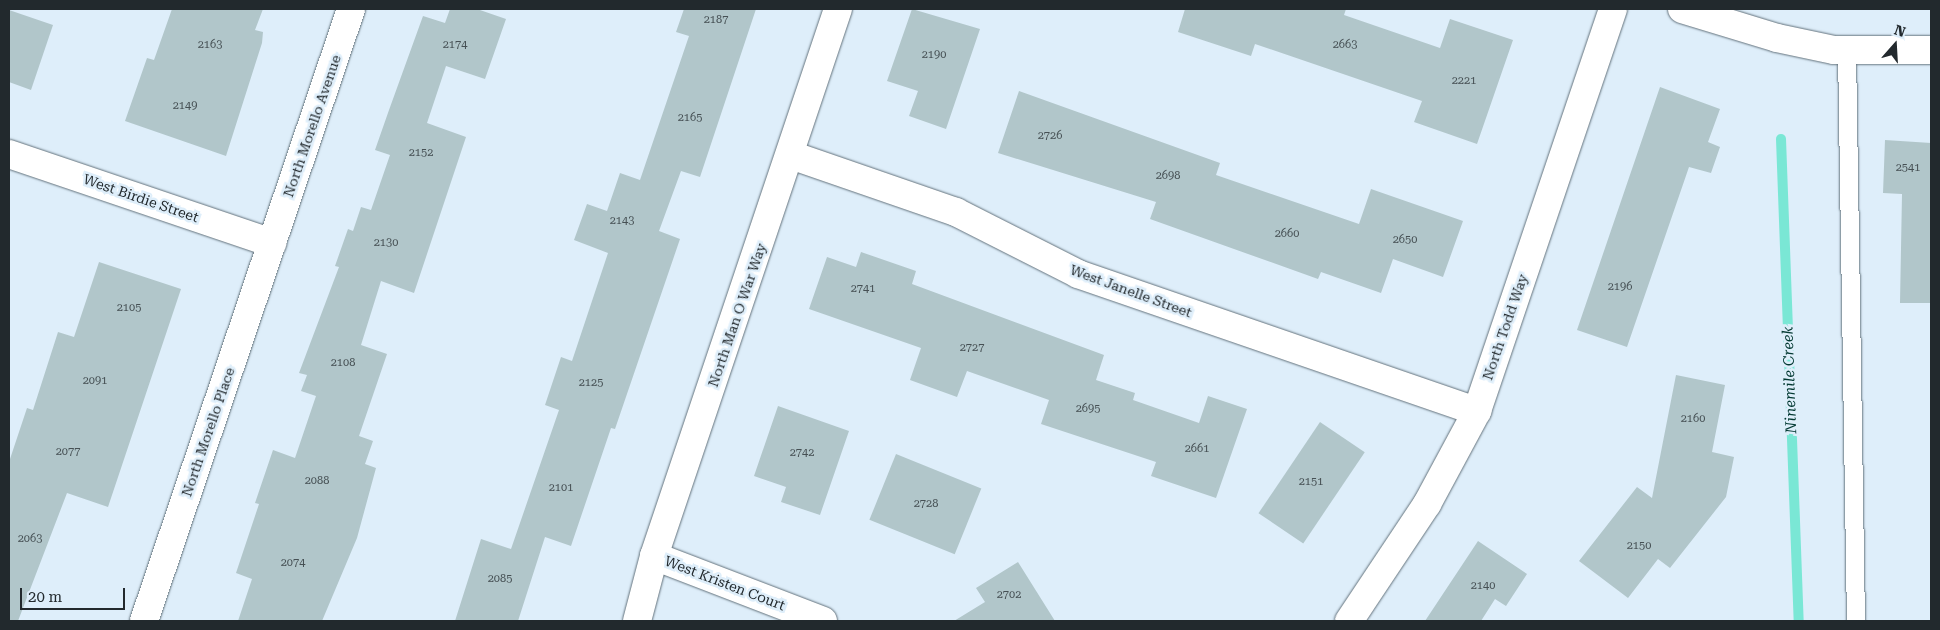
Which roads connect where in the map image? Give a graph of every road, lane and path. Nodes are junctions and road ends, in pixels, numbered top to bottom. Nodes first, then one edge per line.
1 (352, 9) edge
2 (838, 9) edge
3 (1613, 9) edge
4 (1682, 9) edge
5 (1847, 50) junction
6 (1931, 50) edge
7 (9, 154) edge
8 (791, 155) junction
9 (272, 243) junction
10 (1477, 411) junction
11 (654, 556) junction
12 (144, 621) edge
13 (637, 621) edge
14 (823, 621) edge
15 (1349, 621) edge
16 (1856, 621) edge

1 - 9 street, North Morello Avenue
2 - 8 street, North Man O War Way
3 - 10 street, North Todd Way
4 - 5 street
5 - 6 street
5 - 16 lane
7 - 9 street, West Birdie Street
8 - 10 street, West Janelle Street
8 - 11 street, North Man O War Way
9 - 12 street, North Morello Place
10 - 15 street, North Todd Way
11 - 13 street, North Man O War Way
11 - 14 street, West Kristen Court

